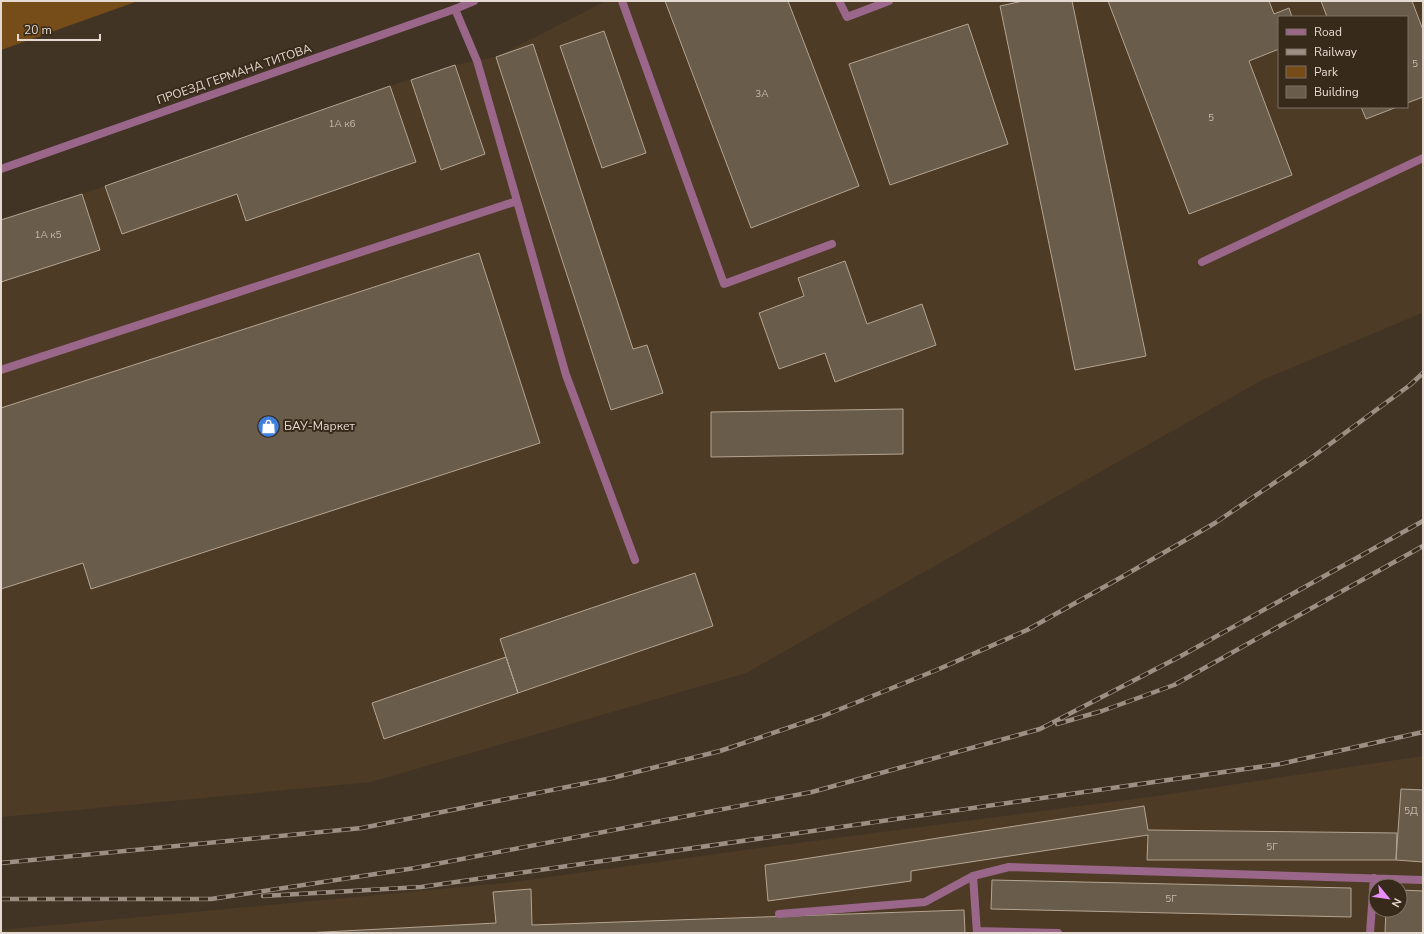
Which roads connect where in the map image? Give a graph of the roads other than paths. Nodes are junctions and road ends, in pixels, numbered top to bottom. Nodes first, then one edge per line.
1 (474, 1) edge
2 (622, 1) edge
3 (839, 1) edge
4 (889, 1) edge
5 (455, 9) junction
6 (1423, 158) edge
7 (1, 169) edge
8 (517, 201) junction
9 (832, 244) dead end
10 (1202, 262) dead end
11 (1, 370) edge
12 (635, 560) dead end
13 (973, 876) junction
14 (1374, 878) edge
15 (1408, 879) edge
16 (1423, 880) edge
17 (779, 914) dead end
18 (1371, 918) edge
19 (977, 932) edge
20 (1058, 933) edge
21 (1370, 933) edge

1 - 5 street, ПРОЕЗД ГЕРМАНА ТИТОВА
2 - 9 street
3 - 4 street
5 - 7 street, ПРОЕЗД ГЕРМАНА ТИТОВА
5 - 8 street
6 - 10 street
8 - 11 street
8 - 12 street
13 - 14 street
13 - 17 street
13 - 19 street
15 - 16 street
18 - 21 street
19 - 20 street

